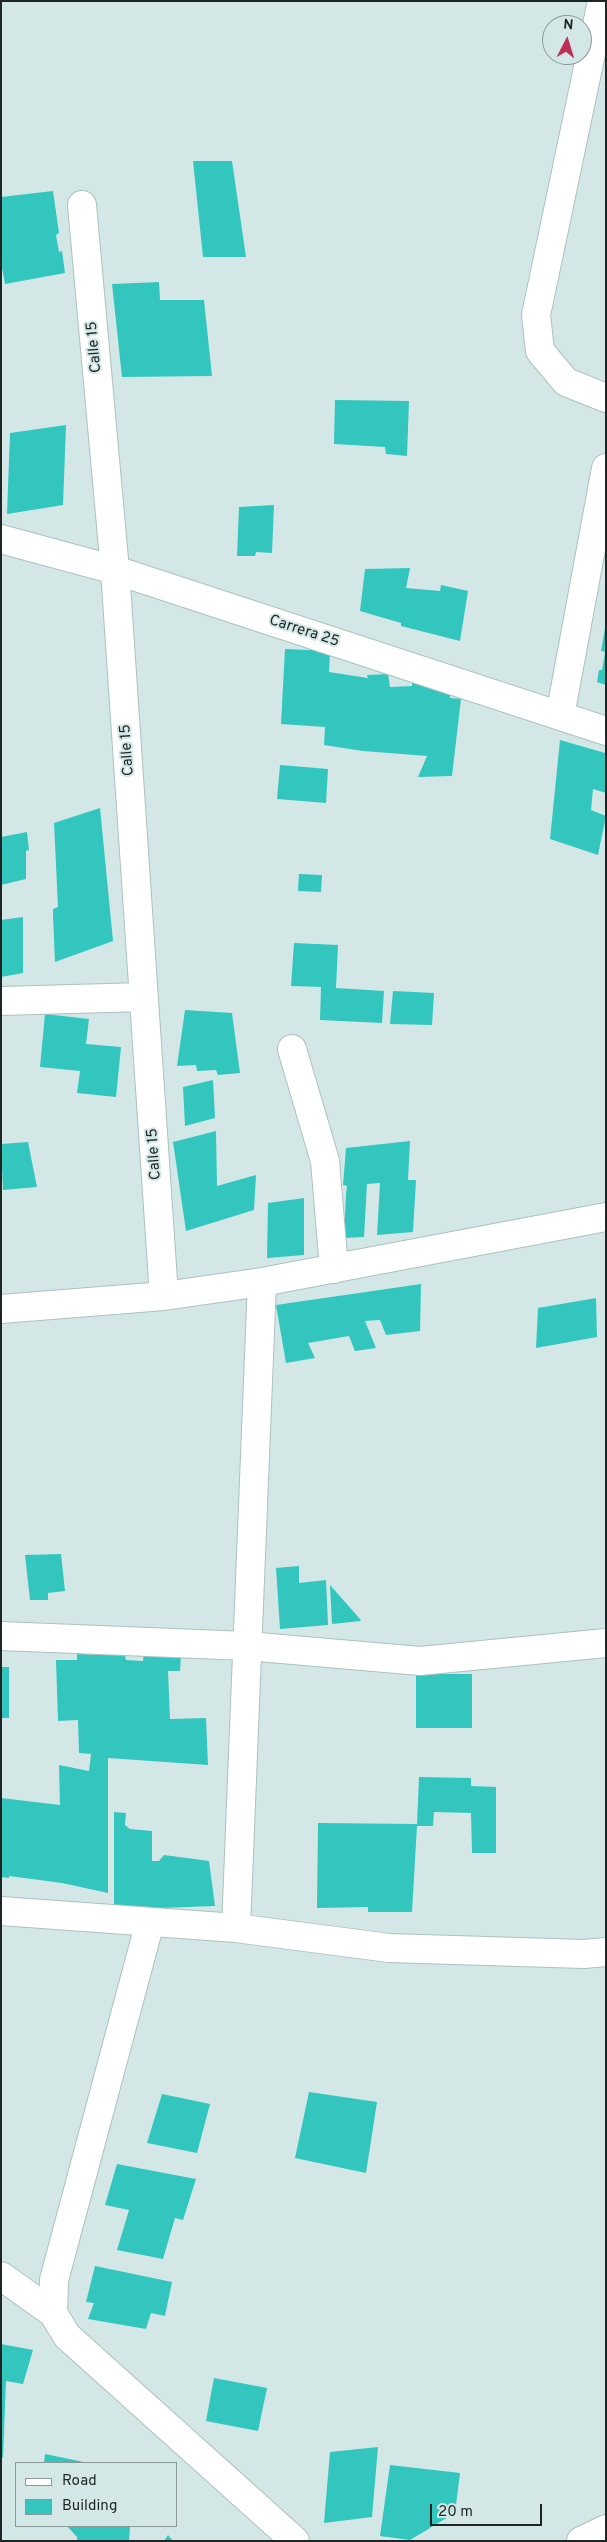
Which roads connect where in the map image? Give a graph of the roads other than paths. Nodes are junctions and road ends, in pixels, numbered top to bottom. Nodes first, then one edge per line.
1 (602, 1) edge
2 (82, 205) dead end
3 (606, 398) edge
4 (606, 468) edge
5 (1, 539) edge
6 (115, 570) junction
7 (560, 716) junction
8 (606, 731) edge
9 (144, 997) junction
10 (1, 1002) edge
11 (292, 1049) dead end
12 (606, 1217) edge
13 (334, 1269) junction
14 (262, 1282) junction
15 (164, 1296) junction
16 (1, 1309) edge
17 (1, 1636) edge
18 (606, 1643) edge
19 (247, 1646) junction
20 (1, 1911) edge
21 (150, 1922) junction
22 (236, 1928) junction
23 (606, 1952) edge
24 (1, 2276) edge
25 (53, 2313) junction
26 (606, 2529) edge
27 (295, 2541) edge
28 (580, 2541) edge

1 - 3 main road
2 - 6 main road, Calle 15
4 - 7 main road
5 - 6 main road, Carrera 25
6 - 7 main road, Carrera 25
6 - 9 main road, Calle 15
7 - 8 main road, Carrera 25
9 - 10 main road
9 - 15 main road, Calle 15
11 - 13 main road
12 - 13 main road
13 - 14 main road
14 - 15 main road
14 - 19 main road
15 - 16 main road
17 - 19 main road
18 - 19 main road
19 - 22 main road
20 - 21 main road
21 - 22 main road
21 - 25 main road
22 - 23 main road
24 - 25 main road
25 - 27 main road
26 - 28 main road

